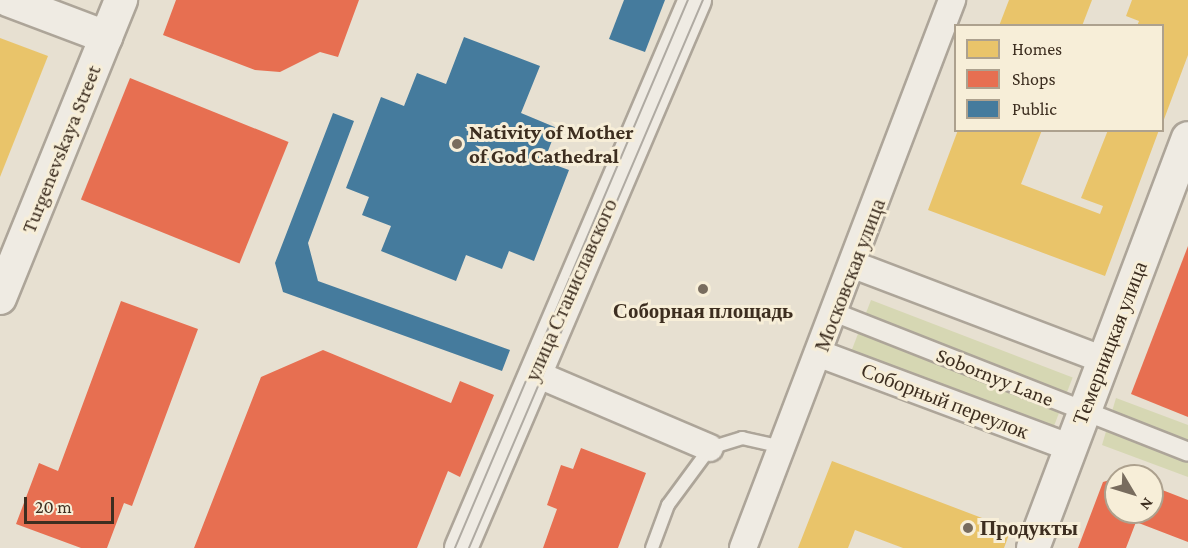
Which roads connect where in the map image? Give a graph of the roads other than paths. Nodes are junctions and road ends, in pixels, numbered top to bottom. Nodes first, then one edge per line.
1 (8, 0) edge
2 (121, 0) edge
3 (695, 0) edge
4 (952, 0) edge
5 (106, 37) junction
6 (1188, 138) edge
7 (855, 265) junction
8 (0, 298) edge
9 (836, 314) junction
10 (820, 354) junction
11 (1104, 360) junction
12 (534, 374) junction
13 (1084, 413) junction
14 (783, 447) junction
15 (710, 448) junction
16 (1071, 448) junction
17 (1188, 452) edge
18 (461, 548) edge
19 (652, 548) edge
20 (743, 548) edge
21 (1033, 548) edge

1 - 5 street
2 - 5 street, Turgenevskaya Street
3 - 12 street, улица Станиславского
4 - 7 street, Московская улица
5 - 8 street, Turgenevskaya Street
6 - 11 street, Темерницкая улица
7 - 9 street, Московская улица
7 - 11 street
9 - 10 street, Московская улица
9 - 13 street, Sobornyy Lane
10 - 14 street, Московская улица
10 - 16 street, Соборный переулок
11 - 13 street, Темерницкая улица
12 - 15 street
12 - 18 street, улица Станиславского
13 - 16 street, Темерницкая улица
13 - 17 street, Sobornyy Lane
14 - 15 lane
14 - 20 street, Московская улица
15 - 19 lane
16 - 21 street, Темерницкая улица

